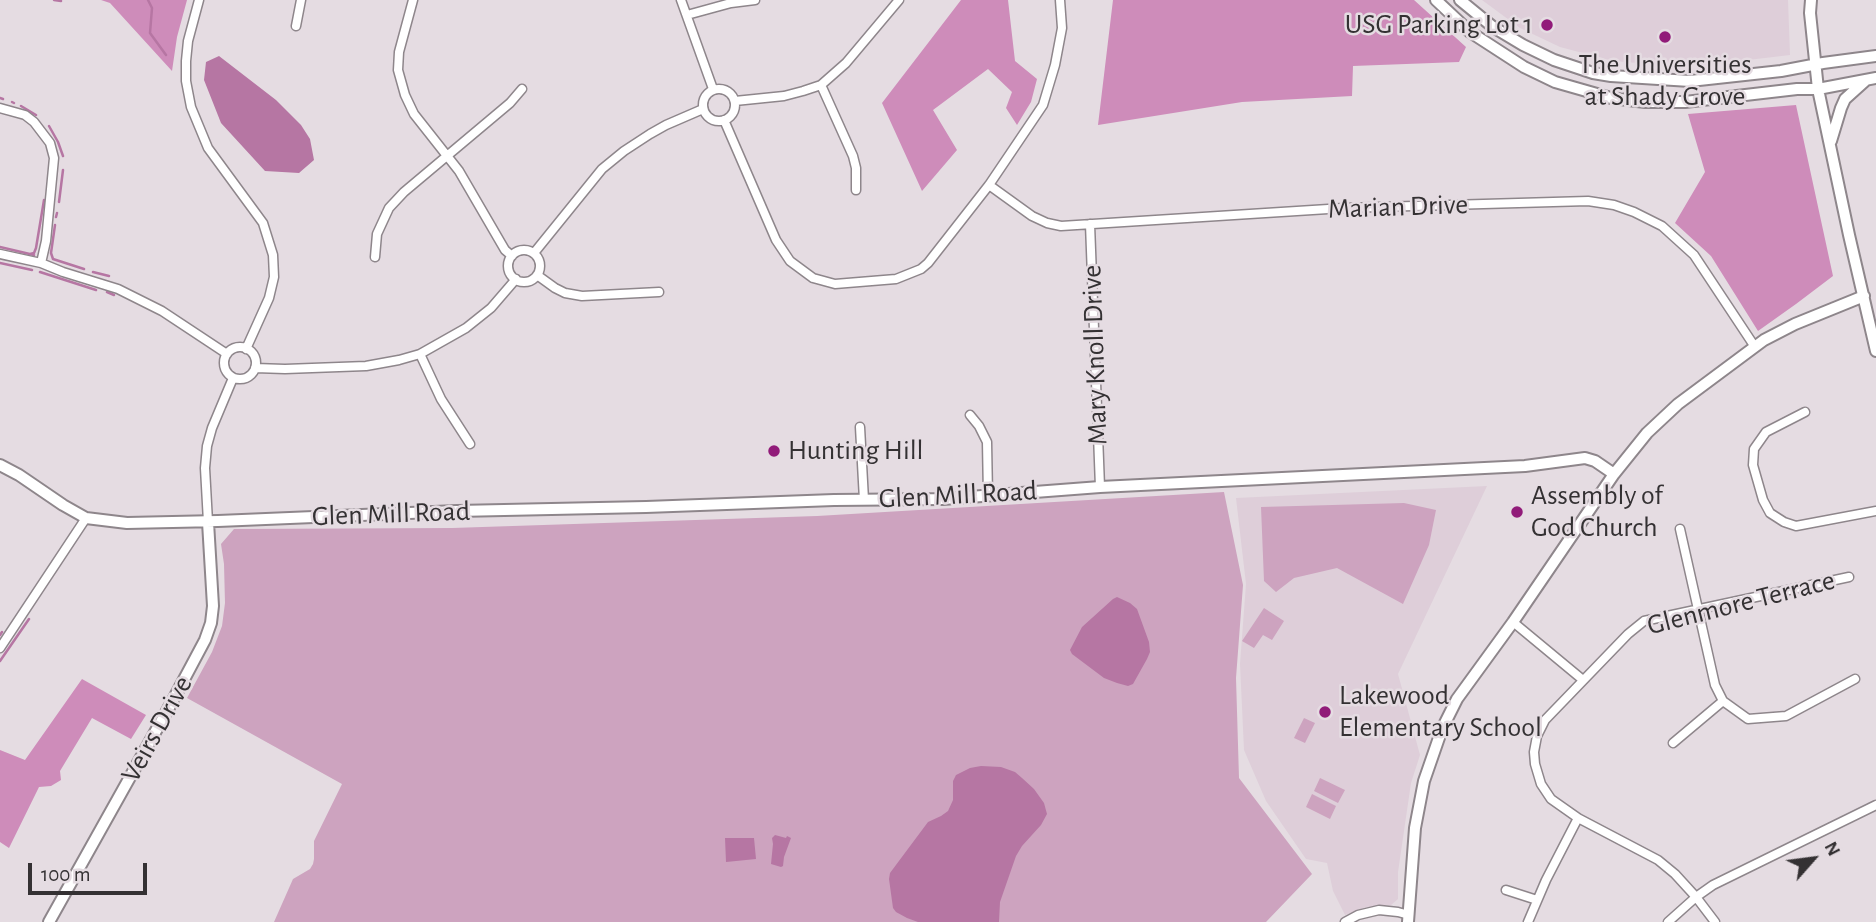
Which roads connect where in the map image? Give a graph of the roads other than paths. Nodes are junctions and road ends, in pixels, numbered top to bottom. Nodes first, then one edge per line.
1 (199, 0) edge
2 (301, 0) edge
3 (413, 0) edge
4 (681, 0) edge
5 (755, 0) edge
6 (899, 0) edge
7 (1060, 0) edge
8 (1436, 0) edge
9 (1460, 0) edge
10 (1811, 0) edge
11 (687, 15) junction
12 (296, 26) dead end
13 (1876, 56) edge
14 (1815, 65) junction
15 (1872, 79) edge
16 (821, 85) junction
17 (522, 89) dead end
18 (713, 89) junction
19 (1818, 89) junction
20 (735, 101) junction
21 (0, 108) edge
22 (704, 109) junction
23 (724, 120) junction
24 (1830, 144) junction
25 (448, 156) junction
26 (989, 185) junction
27 (856, 190) dead end
28 (1090, 224) junction
29 (534, 253) junction
30 (0, 254) edge
31 (512, 256) junction
32 (375, 257) dead end
33 (41, 263) junction
34 (537, 275) junction
35 (516, 279) junction
36 (659, 292) dead end
37 (1864, 296) junction
38 (1755, 347) junction
39 (246, 349) junction
40 (1876, 351) edge
41 (227, 354) junction
42 (420, 354) junction
43 (255, 368) junction
44 (233, 377) junction
45 (1805, 412) dead end
46 (970, 415) dead end
47 (860, 427) dead end
48 (470, 443) dead end
49 (0, 465) edge
50 (1614, 474) junction
51 (1100, 487) junction
52 (988, 496) junction
53 (864, 500) junction
54 (1876, 511) edge
55 (86, 518) junction
56 (208, 522) junction
57 (1680, 529) dead end
58 (1849, 577) dead end
59 (1698, 608) junction
60 (1513, 622) junction
61 (0, 648) edge
62 (1855, 679) dead end
63 (1583, 680) junction
64 (1723, 701) junction
65 (1673, 743) dead end
66 (1876, 806) edge
67 (1578, 818) junction
68 (1506, 890) dead end
69 (1696, 897) junction
70 (1537, 900) junction
71 (1408, 919) edge
72 (49, 922) edge
73 (1345, 922) edge
74 (1528, 922) edge
75 (1668, 922) edge
76 (1714, 922) edge

1 - 39 street
2 - 12 street
3 - 25 street
4 - 11 street
5 - 11 street
6 - 16 street
7 - 26 street
8 - 19 main road
9 - 14 main road
10 - 14 main road
11 - 18 street
13 - 14 main road
14 - 19 main road
15 - 19 main road
15 - 24 main road
16 - 20 street
16 - 27 street
17 - 25 street
18 - 20 street
18 - 22 street
19 - 24 main road
20 - 23 street
21 - 33 street
22 - 23 street
22 - 29 street
23 - 26 street
24 - 37 main road
25 - 31 street
25 - 32 street
26 - 28 street, Marian Drive
28 - 38 street, Marian Drive
28 - 51 street, Mary Knoll Drive
29 - 31 street
29 - 34 street
30 - 33 street
31 - 35 street
33 - 41 street
34 - 35 street
34 - 36 street
35 - 42 street
37 - 38 main road
37 - 40 main road
38 - 50 main road
39 - 41 street
39 - 43 street
41 - 44 street
42 - 43 street
42 - 48 street
43 - 44 street
44 - 56 street
45 - 54 street
46 - 52 street
47 - 53 street
49 - 55 main road, Glen Mill Road
50 - 51 main road, Glen Mill Road
50 - 60 main road
51 - 52 main road, Glen Mill Road
52 - 53 main road, Glen Mill Road
53 - 56 main road, Glen Mill Road
55 - 56 main road, Glen Mill Road
55 - 61 street
56 - 72 main road, Veirs Drive
57 - 59 street
58 - 59 street, Glenmore Terrace
59 - 63 street, Glenmore Terrace
59 - 64 street
60 - 63 street
60 - 71 main road
62 - 64 street
63 - 67 street, Glenmore Terrace
64 - 65 street
66 - 69 street
67 - 69 street, Glenmore Terrace
67 - 70 street
68 - 70 street
69 - 75 street
69 - 76 street, Glenmore Terrace
70 - 74 street
71 - 73 street

